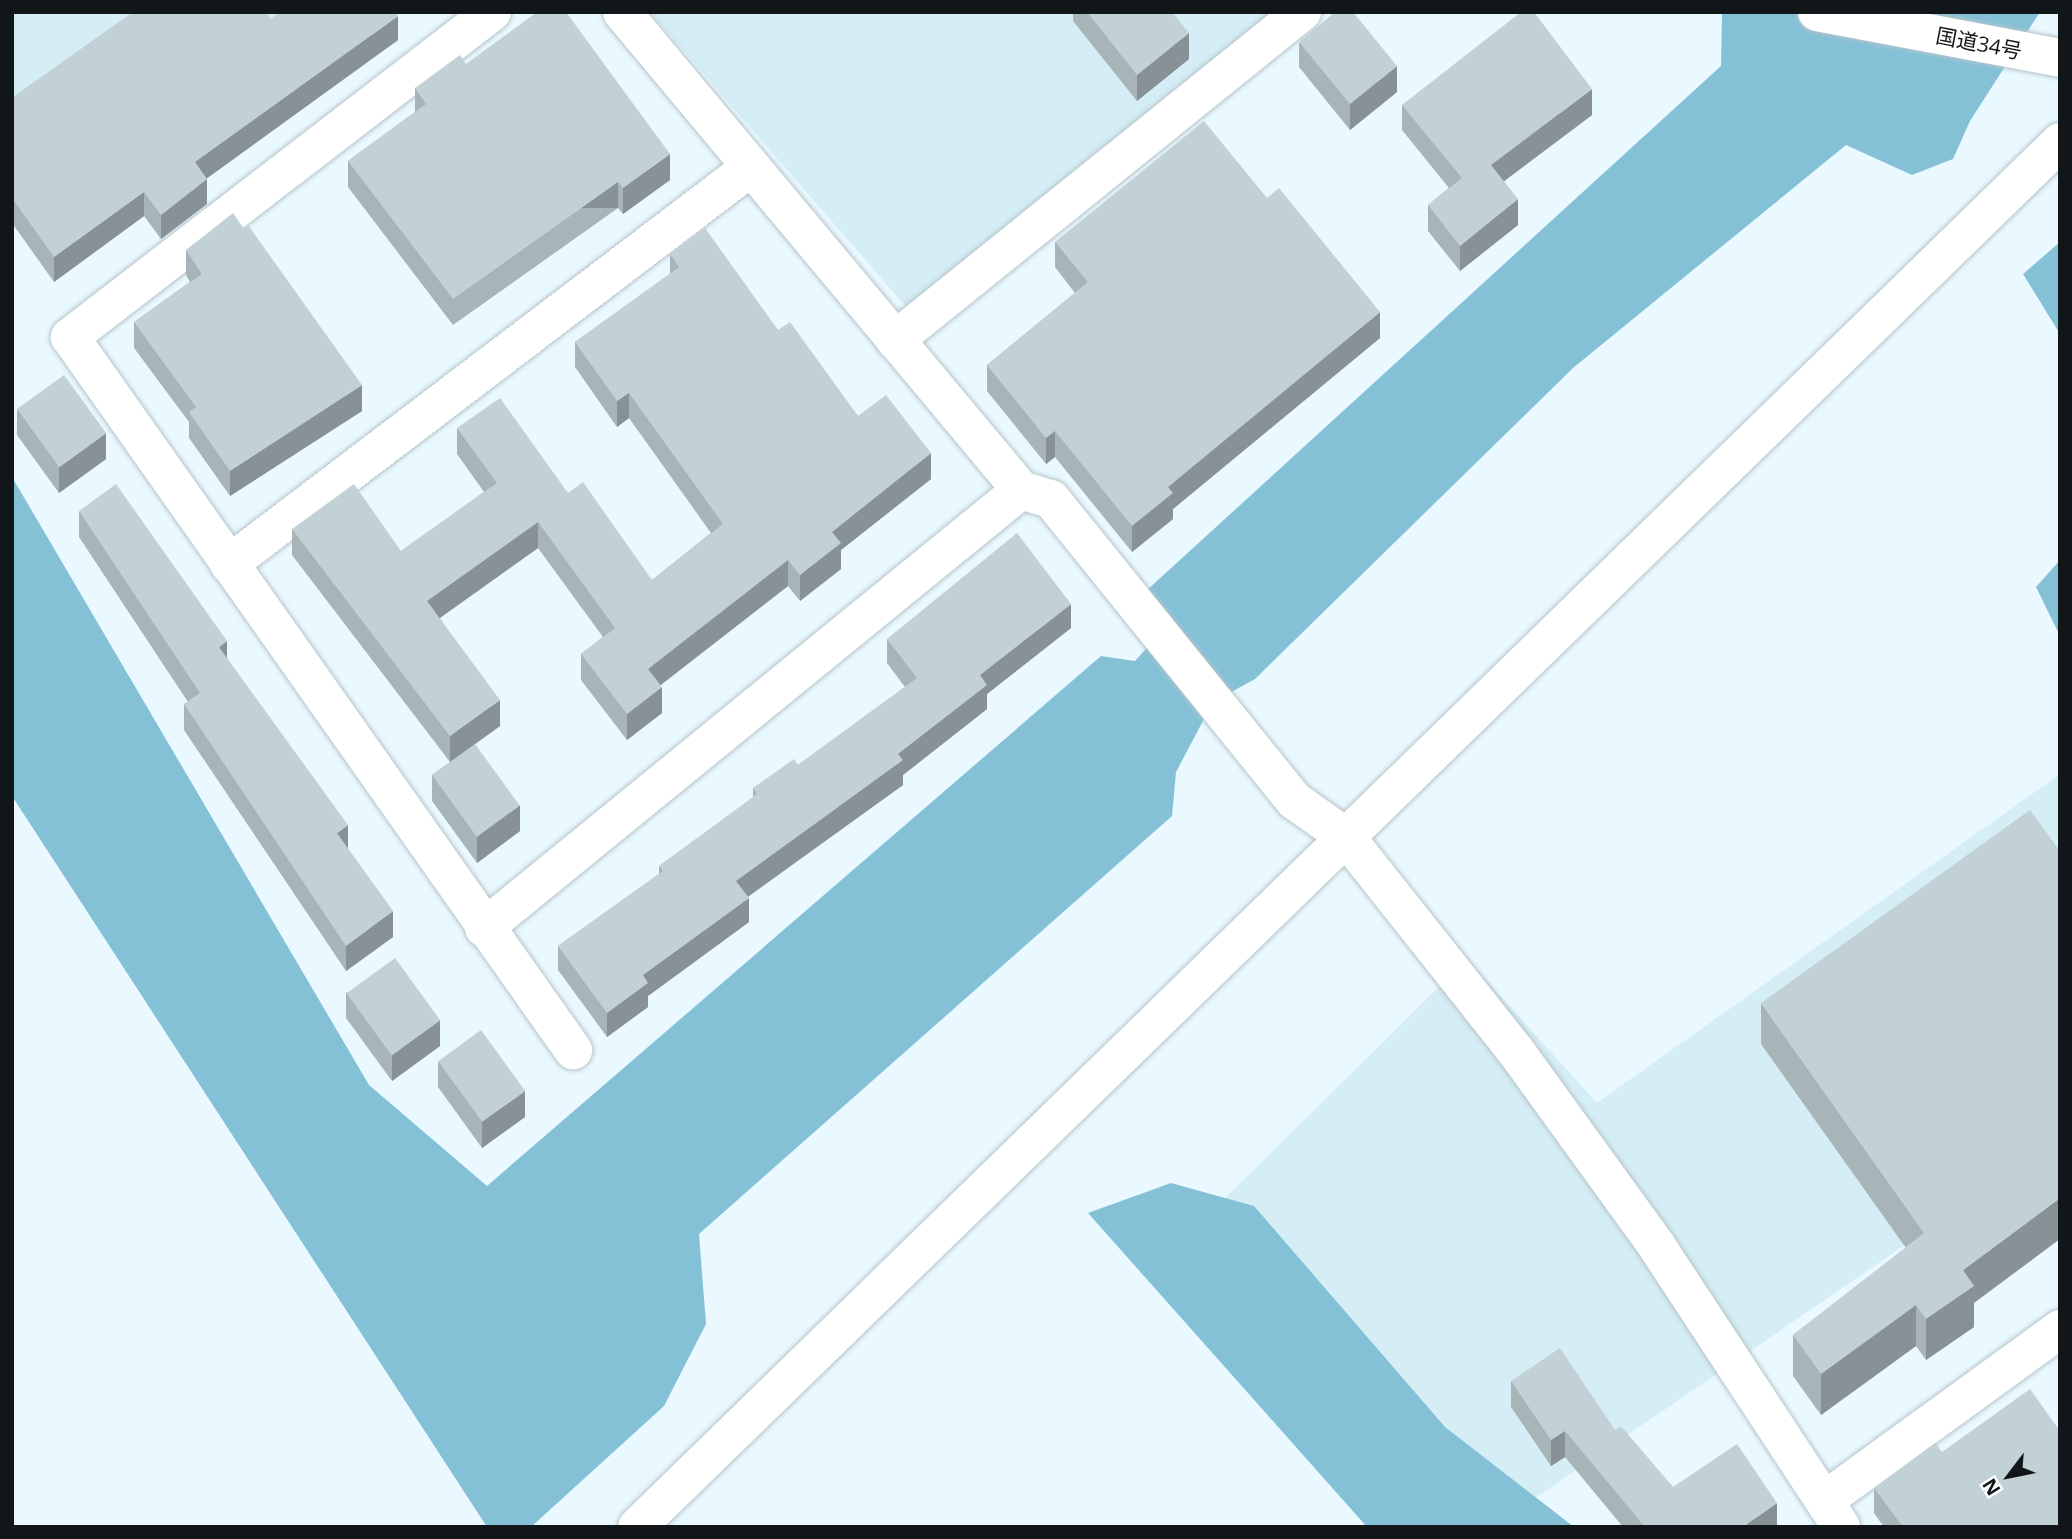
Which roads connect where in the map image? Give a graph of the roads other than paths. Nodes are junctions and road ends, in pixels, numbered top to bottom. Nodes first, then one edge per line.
1 (492, 12) edge
2 (622, 12) edge
3 (1302, 12) edge
4 (1817, 12) edge
5 (2044, 55) edge
6 (2060, 142) edge
7 (751, 167) junction
8 (895, 340) junction
9 (1021, 490) junction
10 (229, 564) junction
11 (1346, 836) junction
12 (484, 928) junction
13 (573, 1050) dead end
14 (2055, 1342) edge
15 (1833, 1513) edge
16 (637, 1527) edge

1 - 10 main road
2 - 7 main road
3 - 8 main road
4 - 5 main road, 国道34号
6 - 11 main road
7 - 8 main road
7 - 10 main road
8 - 9 main road
9 - 11 main road
9 - 12 main road
10 - 12 main road
11 - 15 main road
11 - 16 main road
12 - 13 main road
14 - 15 main road

